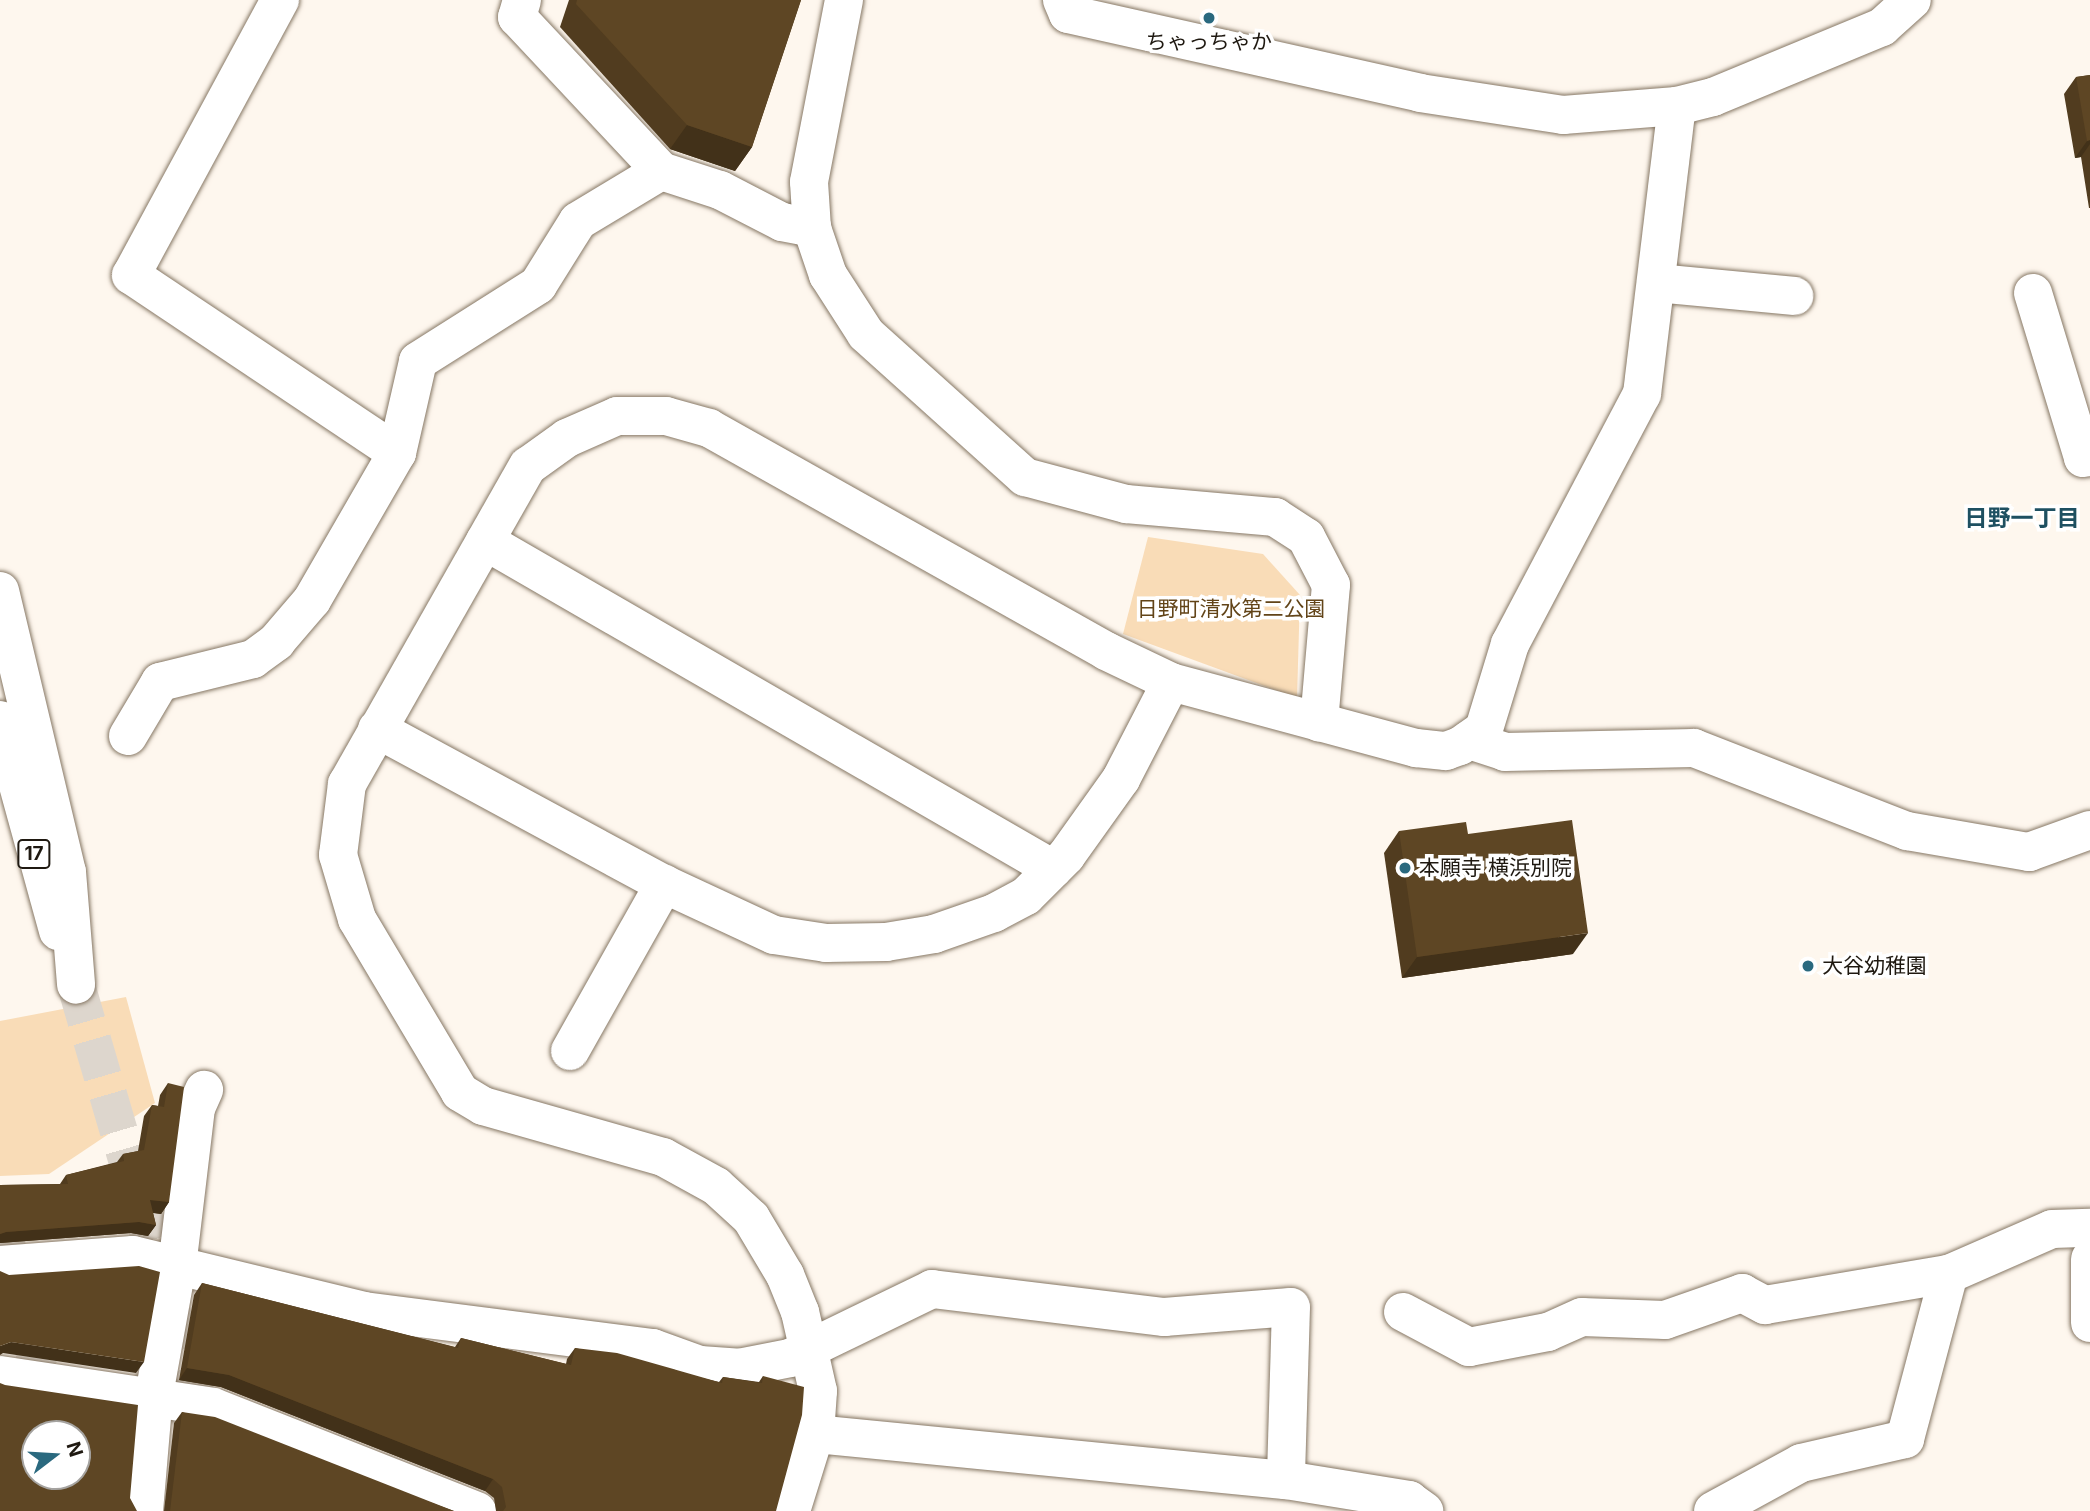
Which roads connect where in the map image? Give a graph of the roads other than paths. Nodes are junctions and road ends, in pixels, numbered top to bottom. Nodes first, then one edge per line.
1 (279, 0) edge
2 (522, 0) edge
3 (844, 0) edge
4 (1062, 0) edge
5 (1912, 0) edge
6 (1677, 106) junction
7 (661, 171) junction
8 (812, 228) junction
9 (1657, 283) junction
10 (2033, 293) dead end
11 (1794, 296) dead end
12 (397, 453) junction
13 (2090, 457) edge
14 (485, 541) junction
15 (0, 591) edge
16 (1171, 682) junction
17 (0, 720) edge
18 (1319, 722) junction
19 (377, 730) junction
20 (128, 736) dead end
21 (1469, 740) junction
22 (2090, 830) edge
23 (1053, 869) junction
24 (664, 884) junction
25 (570, 1051) dead end
26 (204, 1090) dead end
27 (2090, 1228) edge
28 (2090, 1259) edge
29 (0, 1265) edge
30 (177, 1268) junction
31 (1949, 1274) junction
32 (1402, 1312) dead end
33 (2090, 1323) edge
34 (809, 1347) junction
35 (0, 1375) edge
36 (154, 1395) junction
37 (815, 1433) junction
38 (1286, 1480) junction
39 (144, 1511) edge
40 (477, 1511) edge
41 (791, 1511) edge
42 (1424, 1511) edge
43 (1713, 1511) edge

1 - 12 street
2 - 7 street
3 - 8 street
4 - 6 street
5 - 6 street
6 - 9 street
7 - 8 street
7 - 12 street
8 - 18 street
9 - 11 street
9 - 21 street
10 - 13 street
12 - 20 street
14 - 16 street
14 - 19 street
14 - 23 street
15 - 17 street, 17
16 - 18 street
16 - 23 street
18 - 21 street
19 - 24 street
19 - 34 street
21 - 22 street
23 - 24 street
24 - 25 street
26 - 30 street
27 - 31 street
28 - 33 street
29 - 30 street
30 - 34 street
30 - 36 street
31 - 32 street
31 - 43 street
34 - 37 street
34 - 38 street
35 - 36 street
36 - 39 street
36 - 40 street
37 - 38 street
37 - 41 street
38 - 42 street

